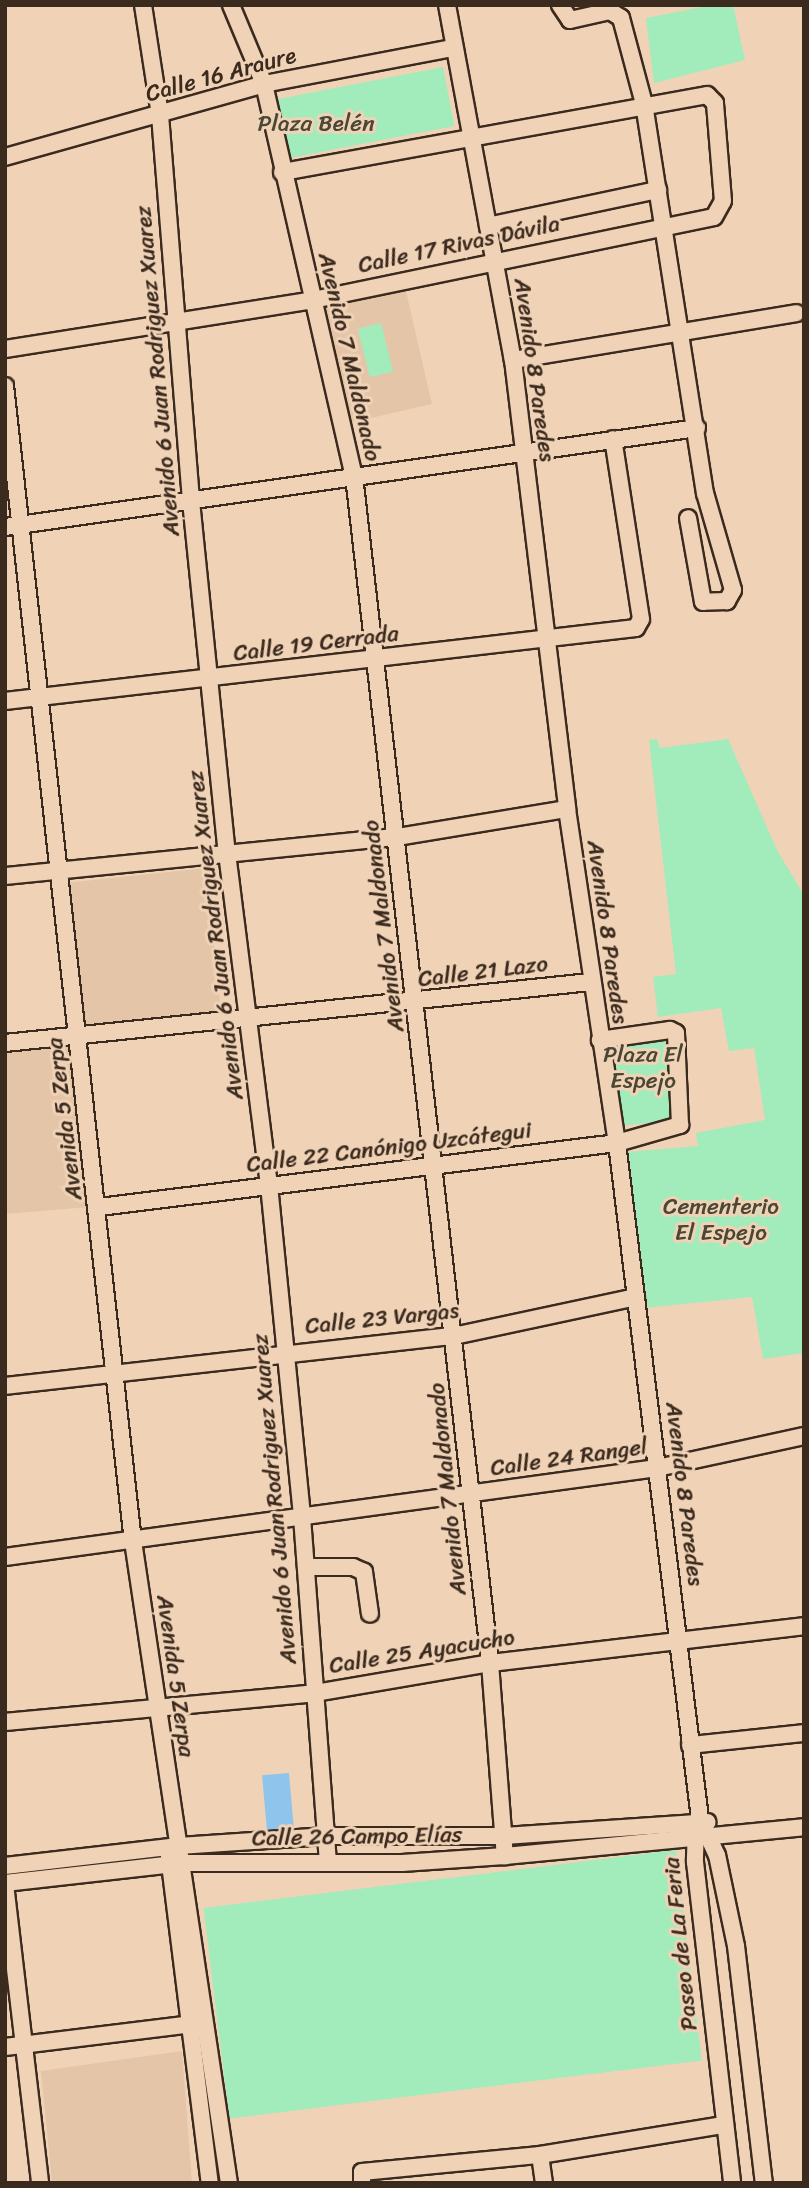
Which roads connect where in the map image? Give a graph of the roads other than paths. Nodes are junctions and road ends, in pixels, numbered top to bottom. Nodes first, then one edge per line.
1 (143, 5) edge
2 (231, 5) edge
3 (447, 5) edge
4 (560, 5) edge
5 (452, 48) junction
6 (264, 84) junction
7 (644, 104) junction
8 (160, 115) junction
9 (471, 136) junction
10 (5, 157) edge
11 (282, 172) junction
12 (658, 190) junction
13 (488, 226) junction
14 (663, 226) junction
15 (495, 260) junction
16 (313, 300) junction
17 (796, 313) dead end
18 (176, 322) junction
19 (677, 332) junction
20 (5, 349) edge
21 (513, 360) junction
22 (5, 386) edge
23 (697, 428) junction
24 (612, 439) junction
25 (523, 451) junction
26 (354, 476) junction
27 (191, 501) junction
28 (688, 518) dead end
29 (22, 526) junction
30 (5, 527) edge
31 (546, 639) junction
32 (375, 660) junction
33 (212, 679) junction
34 (42, 697) junction
35 (5, 701) edge
36 (567, 809) junction
37 (397, 837) junction
38 (227, 853) junction
39 (60, 872) junction
40 (5, 876) edge
41 (590, 982) junction
42 (415, 1003) junction
43 (247, 1017) junction
44 (77, 1035) junction
45 (600, 1040) junction
46 (5, 1043) edge
47 (617, 1143) junction
48 (436, 1165) junction
49 (269, 1185) junction
50 (99, 1208) junction
51 (636, 1297) junction
52 (454, 1336) junction
53 (284, 1352) junction
54 (113, 1373) junction
55 (5, 1386) edge
56 (804, 1436) edge
57 (657, 1468) junction
58 (471, 1495) junction
59 (302, 1517) junction
60 (133, 1541) junction
61 (5, 1557) edge
62 (306, 1567) junction
63 (370, 1614) dead end
64 (804, 1626) edge
65 (679, 1638) junction
66 (490, 1662) junction
67 (315, 1693) junction
68 (155, 1710) junction
69 (5, 1722) edge
70 (804, 1732) edge
71 (690, 1745) junction
72 (700, 1819) junction
73 (804, 1827) edge
74 (737, 1831) junction
75 (702, 1834) junction
76 (327, 1836) junction
77 (504, 1836) junction
78 (174, 1846) junction
79 (505, 1856) junction
80 (328, 1861) junction
81 (176, 1863) junction
82 (5, 1866) edge
83 (5, 1884) edge
84 (191, 2024) junction
85 (13, 2046) edge
86 (724, 2125) junction
87 (540, 2155) junction
88 (40, 2183) edge
89 (210, 2183) edge
90 (229, 2183) edge
91 (362, 2183) edge
92 (544, 2183) edge
93 (732, 2183) edge
94 (764, 2183) edge

1 - 8 street, Avenido 6 Juan Rodriguez Xuarez
2 - 6 street, Avenido 7 Maldonado
3 - 5 street, Avenido 8 Paredes
4 - 7 street
5 - 6 street, Calle 16 Araure
5 - 9 street, Avenido 8 Paredes
6 - 8 street, Calle 16 Araure
6 - 11 street, Avenido 7 Maldonado
7 - 9 street
7 - 12 street
7 - 14 street, Calle 17 Rivas Dávila
8 - 10 street, Calle 16 Araure
8 - 18 street, Avenido 6 Juan Rodriguez Xuarez
9 - 11 street
9 - 13 street, Avenido 8 Paredes
11 - 16 street, Avenido 7 Maldonado
12 - 13 street
12 - 14 street
13 - 15 street, Avenido 8 Paredes
14 - 15 street, Calle 17 Rivas Dávila
14 - 19 street
15 - 16 street, Calle 17 Rivas Dávila
15 - 21 street, Avenido 8 Paredes
16 - 18 street, Calle 17 Rivas Dávila
16 - 26 street, Avenido 7 Maldonado
17 - 19 street
18 - 20 street, Calle 17 Rivas Dávila
18 - 27 street, Avenido 6 Juan Rodriguez Xuarez
19 - 21 street
19 - 23 street
21 - 25 street, Avenido 8 Paredes
22 - 29 street, Avenida 5 Zerpa
23 - 24 street
23 - 28 street
24 - 25 street
24 - 31 street, Calle 19 Cerrada
25 - 26 street
25 - 31 street, Avenido 8 Paredes
26 - 27 street
26 - 32 street, Avenido 7 Maldonado
27 - 29 street
27 - 33 street, Avenido 6 Juan Rodriguez Xuarez
29 - 30 street
29 - 34 street, Avenida 5 Zerpa
31 - 32 street, Calle 19 Cerrada
31 - 36 street, Avenido 8 Paredes
32 - 33 street, Calle 19 Cerrada
32 - 37 street, Avenido 7 Maldonado
33 - 34 street, Calle 19 Cerrada
33 - 38 street, Avenido 6 Juan Rodriguez Xuarez
34 - 35 street, Calle 19 Cerrada
34 - 39 street, Avenida 5 Zerpa
36 - 37 street
36 - 41 street, Avenido 8 Paredes
37 - 38 street
37 - 42 street, Avenido 7 Maldonado
38 - 39 street
38 - 43 street, Avenido 6 Juan Rodriguez Xuarez
39 - 40 street
39 - 44 street, Avenida 5 Zerpa
41 - 42 street, Calle 21 Lazo
41 - 45 street, Avenido 8 Paredes
42 - 43 street, Calle 21 Lazo
42 - 48 street, Avenido 7 Maldonado
43 - 44 street, Calle 21 Lazo
43 - 49 street, Avenido 6 Juan Rodriguez Xuarez
44 - 46 street, Calle 21 Lazo
44 - 50 street, Avenida 5 Zerpa
45 - 47 street, Avenido 8 Paredes
45 - 47 street, Calle 22 Canónigo Uzcátegui
47 - 48 street, Calle 22 Canónigo Uzcátegui
47 - 51 street, Avenido 8 Paredes
48 - 49 street, Calle 22 Canónigo Uzcátegui
48 - 52 street, Avenido 7 Maldonado
49 - 50 street, Calle 22 Canónigo Uzcátegui
49 - 53 street, Avenido 6 Juan Rodriguez Xuarez
50 - 54 street, Avenida 5 Zerpa
51 - 52 street, Calle 23 Vargas
51 - 57 street, Avenido 8 Paredes
52 - 53 street, Calle 23 Vargas
52 - 58 street, Avenido 7 Maldonado
53 - 54 street, Calle 23 Vargas
53 - 59 street, Avenido 6 Juan Rodriguez Xuarez
54 - 55 street, Calle 23 Vargas
54 - 60 street, Avenida 5 Zerpa
56 - 57 street, Calle 24 Rangel
57 - 58 street, Calle 24 Rangel
57 - 65 street, Avenido 8 Paredes
58 - 59 street, Calle 24 Rangel
58 - 66 street, Avenido 7 Maldonado
59 - 60 street, Calle 24 Rangel
59 - 62 street, Avenido 6 Juan Rodriguez Xuarez
60 - 61 street, Calle 24 Rangel
60 - 68 street, Avenida 5 Zerpa
62 - 63 street
62 - 67 street, Avenido 6 Juan Rodriguez Xuarez
64 - 65 street, Calle 25 Ayacucho
65 - 66 street, Calle 25 Ayacucho
65 - 71 street, Avenido 8 Paredes
66 - 67 street, Calle 25 Ayacucho
66 - 77 street, Avenido 7 Maldonado
67 - 68 street, Calle 25 Ayacucho
67 - 76 street, Avenido 6 Juan Rodriguez Xuarez
68 - 69 street, Calle 25 Ayacucho
68 - 78 street, Avenida 5 Zerpa
70 - 71 street
71 - 72 street, Avenido 8 Paredes
72 - 74 street
72 - 75 street, Paseo de La Feria
72 - 77 street, Calle 26 Campo Elías
73 - 74 street, Calle 26 Campo Elías
74 - 75 street, Calle 26 Campo Elías
75 - 79 street, Calle 26 Campo Elías
75 - 86 street, Paseo de La Feria
75 - 94 street, Paseo de La Feria
76 - 77 street, Calle 26 Campo Elías
76 - 78 street, Calle 26 Campo Elías
76 - 80 street, Avenido 6 Juan Rodriguez Xuarez
77 - 79 street, Avenido 7 Maldonado
78 - 81 street, Avenida 5 Zerpa
78 - 82 street, Calle 26 Campo Elías
79 - 80 street, Calle 26 Campo Elías
80 - 81 street, Calle 26 Campo Elías
81 - 83 street, Calle 26 Campo Elías
81 - 84 street
81 - 90 street
83 - 85 street
84 - 85 street
84 - 89 street
85 - 88 street
86 - 87 street
86 - 93 street, Paseo de La Feria
87 - 91 street
87 - 92 street

